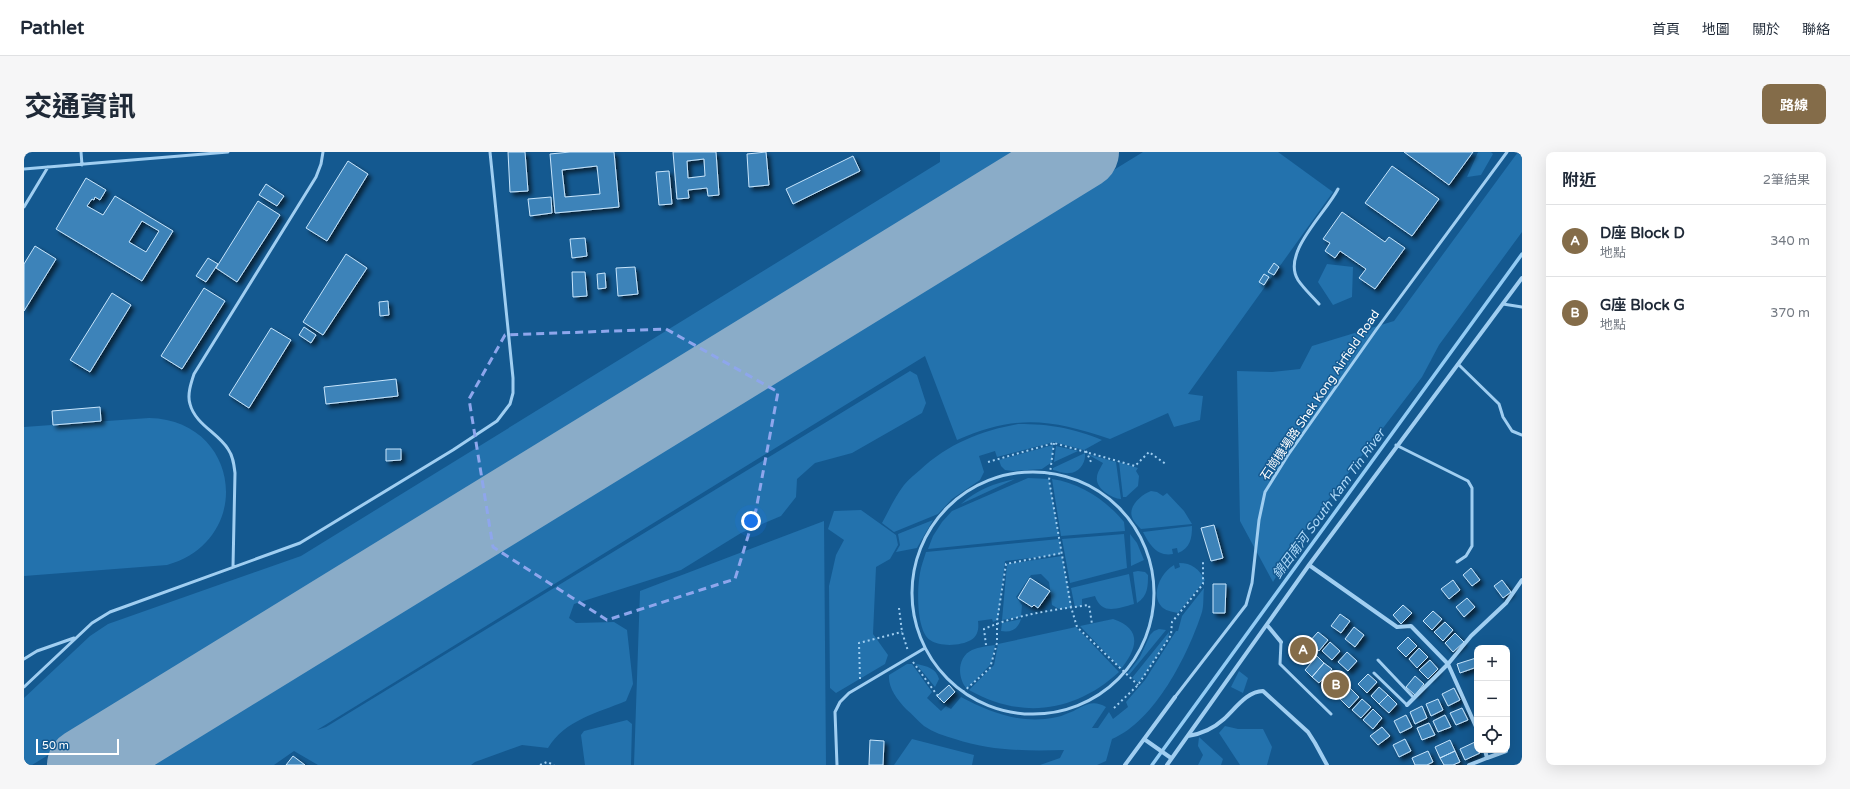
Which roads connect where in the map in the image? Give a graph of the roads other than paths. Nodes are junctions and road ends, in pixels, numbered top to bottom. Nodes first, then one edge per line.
1 (81, 152) edge
2 (228, 152) edge
3 (323, 152) edge
4 (490, 152) edge
5 (1507, 152) edge
6 (82, 164) junction
7 (48, 167) junction
8 (24, 169) edge
9 (1338, 189) dead end
10 (24, 207) edge
11 (1522, 278) edge
12 (1319, 304) dead end
13 (1503, 304) junction
14 (1522, 307) edge
15 (1458, 364) junction
16 (1522, 435) edge
17 (1396, 445) junction
18 (1457, 562) dead end
19 (1309, 565) junction
20 (233, 567) junction
21 (1522, 580) edge
22 (1266, 626) junction
23 (76, 637) junction
24 (1281, 642) joint
25 (925, 648) junction
26 (24, 659) edge
27 (1378, 660) dead end
28 (1448, 664) junction
29 (1374, 673) dead end
30 (24, 687) edge
31 (1175, 697) joint
32 (1414, 698) junction
33 (1407, 705) joint
34 (1331, 714) dead end
35 (1474, 722) edge
36 (1188, 736) junction
37 (1144, 740) junction
38 (1486, 753) edge
39 (1501, 753) edge
40 (1171, 758) junction
41 (1487, 758) junction
42 (837, 765) edge
43 (1125, 765) edge
44 (1167, 765) edge
45 (1327, 765) edge
46 (1469, 765) edge

1 - 6 lane
2 - 6 lane
3 - 20 lane
4 - 20 lane
5 - 31 lane, 石崗機場路 Shek Kong Airfield Road
6 - 7 lane
7 - 8 lane
7 - 10 lane
9 - 12 lane
11 - 13 street
13 - 14 lane
13 - 15 street
15 - 16 lane
15 - 17 street
17 - 18 lane
17 - 19 street
19 - 22 street
19 - 28 street
20 - 23 lane
21 - 28 street
22 - 24 street
22 - 36 street
23 - 26 lane
23 - 30 lane
24 - 34 lane
25 - 25 lane
25 - 42 lane
27 - 32 lane
28 - 32 street
28 - 35 street
29 - 33 lane
31 - 37 street, 石崗機場路 Shek Kong Airfield Road
32 - 33 street
36 - 40 street
36 - 45 street
37 - 40 street
37 - 43 street, 石崗機場路 Shek Kong Airfield Road
38 - 41 street
39 - 41 street
40 - 44 street
41 - 46 street

